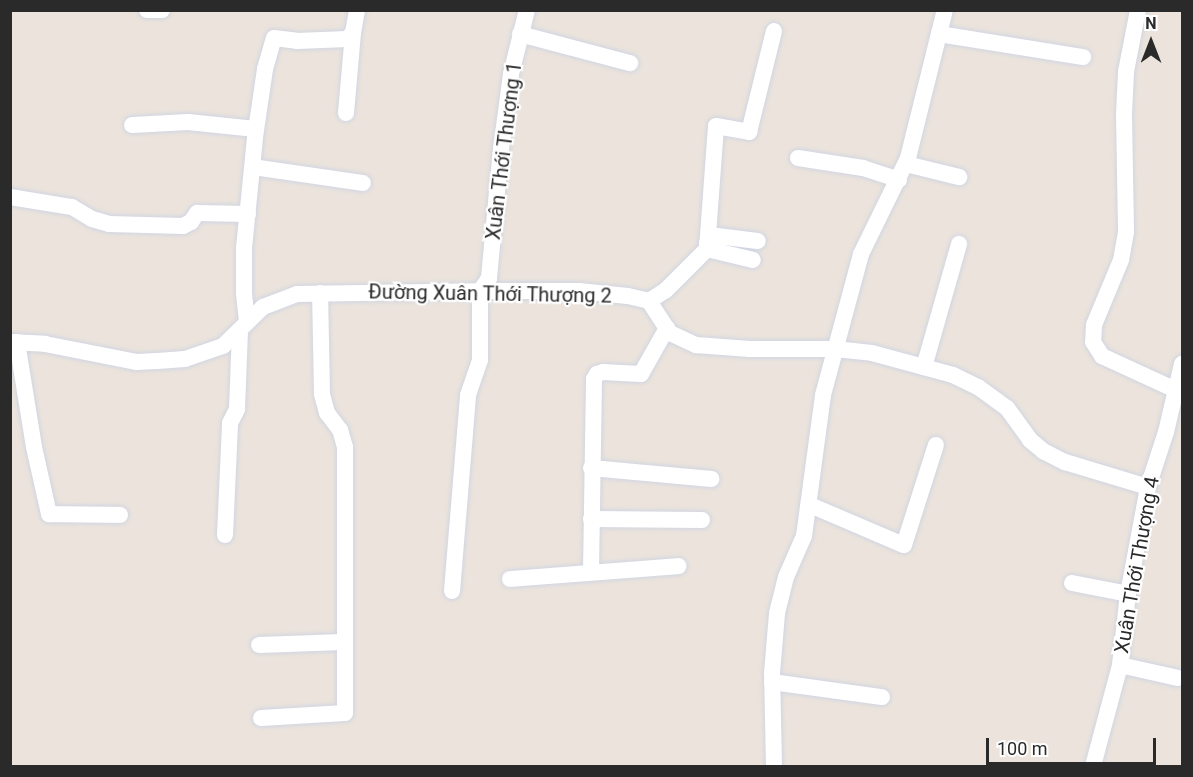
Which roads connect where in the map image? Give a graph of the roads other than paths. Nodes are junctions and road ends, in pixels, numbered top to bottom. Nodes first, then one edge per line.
1 (147, 10) edge
2 (162, 10) edge
3 (357, 10) edge
4 (527, 10) edge
5 (945, 10) edge
6 (1138, 10) edge
7 (774, 31) dead end
8 (353, 33) junction
9 (520, 34) junction
10 (939, 34) junction
11 (1083, 57) dead end
12 (630, 63) dead end
13 (346, 113) dead end
14 (132, 125) dead end
15 (256, 129) junction
16 (798, 158) dead end
17 (906, 164) junction
18 (253, 167) junction
19 (958, 177) dead end
20 (899, 180) junction
21 (363, 183) dead end
22 (10, 197) edge
23 (248, 214) junction
24 (758, 242) dead end
25 (959, 244) dead end
26 (707, 246) junction
27 (753, 260) dead end
28 (480, 291) junction
29 (320, 294) junction
30 (650, 301) junction
31 (244, 326) junction
32 (667, 328) junction
33 (14, 342) edge
34 (835, 349) junction
35 (1182, 364) edge
36 (924, 367) junction
37 (1176, 390) junction
38 (1166, 432) junction
39 (1182, 436) edge
40 (936, 445) dead end
41 (591, 468) junction
42 (711, 479) dead end
43 (1148, 487) junction
44 (810, 505) junction
45 (120, 515) dead end
46 (591, 519) junction
47 (702, 520) dead end
48 (225, 535) dead end
49 (678, 566) dead end
50 (591, 572) junction
51 (510, 579) dead end
52 (1072, 583) dead end
53 (452, 591) dead end
54 (1128, 594) junction
55 (343, 642) junction
56 (259, 645) dead end
57 (1120, 665) junction
58 (1178, 678) dead end
59 (772, 682) junction
60 (882, 697) dead end
61 (261, 718) dead end
62 (774, 766) edge
63 (1093, 766) edge

1 - 2 street
3 - 8 street
4 - 9 street, Xuân Thới Thượng 1
5 - 10 street
6 - 37 street
7 - 26 street
8 - 13 street
8 - 15 street
9 - 12 street
9 - 28 street, Xuân Thới Thượng 1
10 - 11 street
10 - 17 street
14 - 15 street
15 - 18 street
16 - 20 street
17 - 19 street
17 - 20 street
18 - 21 street
18 - 23 street
20 - 34 street
22 - 23 street
23 - 31 street
24 - 26 street
25 - 36 street
26 - 27 street
26 - 30 street
28 - 29 street, Đường Xuân Thới Thượng 2
28 - 30 street, Đường Xuân Thới Thượng 2
28 - 53 street
29 - 31 street, Đường Xuân Thới Thượng 2
29 - 55 street
30 - 32 street
31 - 33 street, Đường Xuân Thới Thượng 2
31 - 48 street
32 - 34 street
32 - 41 street
33 - 45 street
34 - 36 street
34 - 44 street
35 - 37 street, Xuân Thới Thượng 4
36 - 43 street
37 - 38 street, Xuân Thới Thượng 4
38 - 39 street
38 - 43 street, Xuân Thới Thượng 4
40 - 44 street
41 - 42 street
41 - 46 street
43 - 54 street, Xuân Thới Thượng 4
44 - 59 street
46 - 47 street
46 - 50 street
49 - 50 street
50 - 51 street
52 - 54 street
54 - 57 street, Xuân Thới Thượng 4
55 - 56 street
55 - 61 street
57 - 58 street
57 - 63 street, Xuân Thới Thượng 4
59 - 60 street
59 - 62 street

